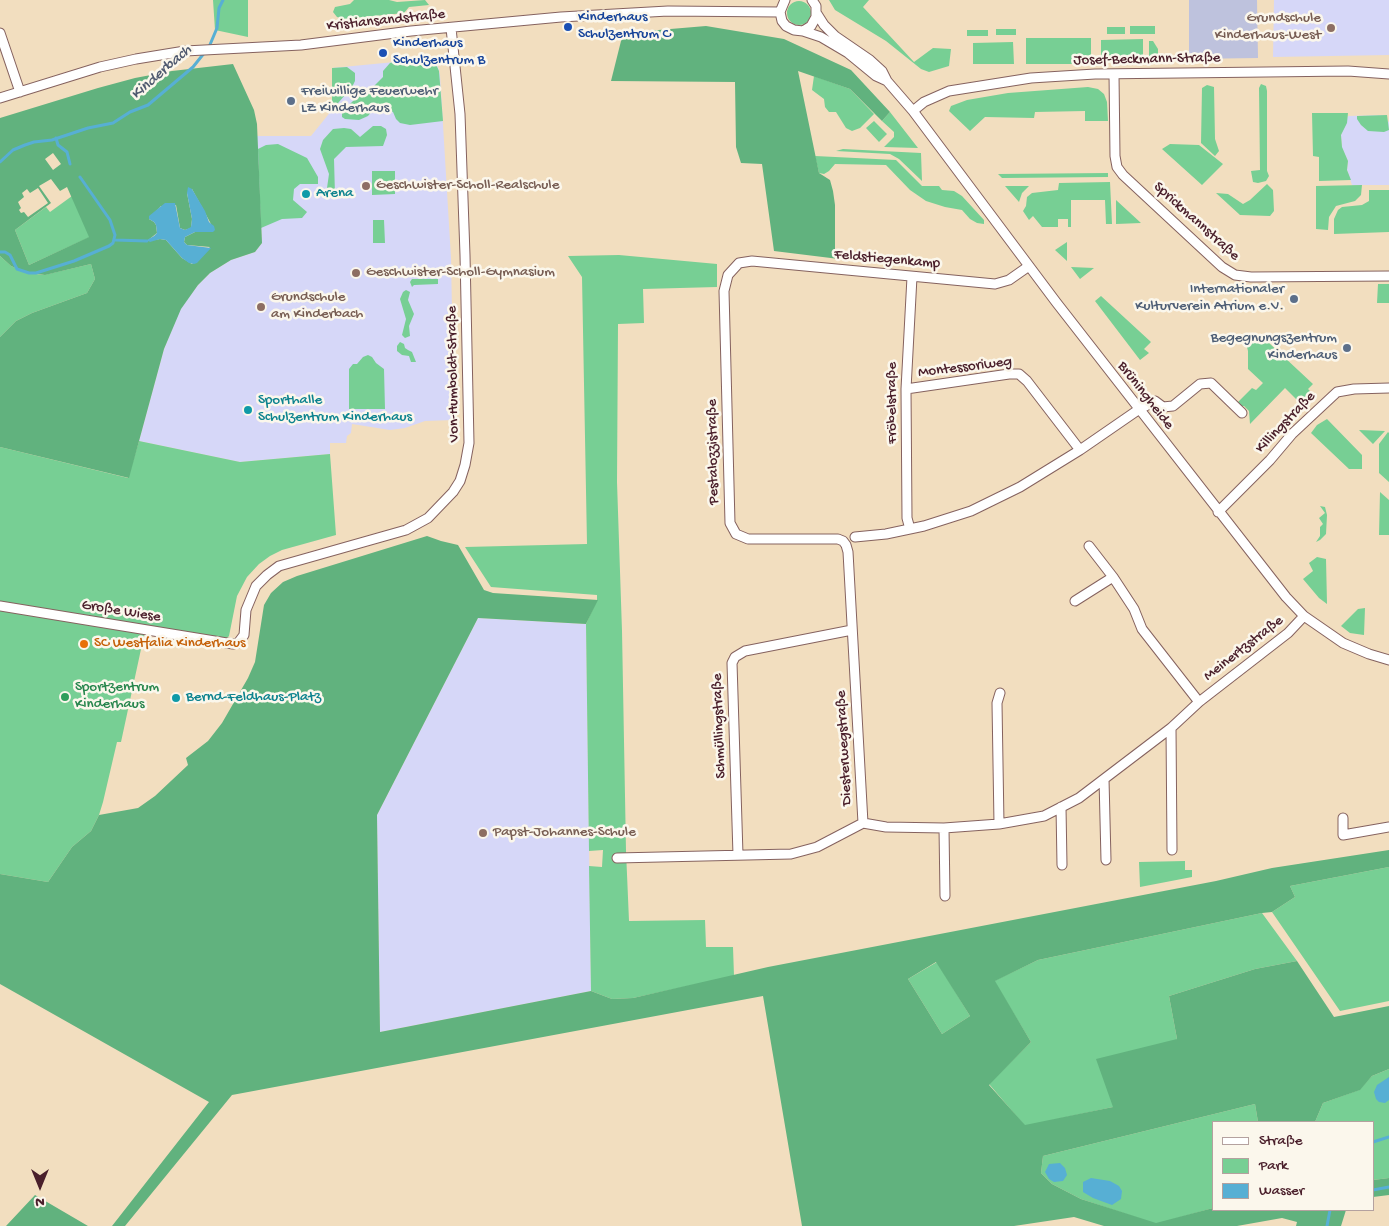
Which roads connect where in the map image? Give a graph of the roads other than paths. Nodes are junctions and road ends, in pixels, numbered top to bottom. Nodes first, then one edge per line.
1 (785, 0) edge
2 (812, 0) edge
3 (780, 12) junction
4 (817, 14) junction
5 (451, 28) junction
6 (803, 31) junction
7 (0, 33) edge
8 (1114, 74) junction
9 (1389, 74) edge
10 (887, 81) junction
11 (20, 92) junction
12 (0, 98) edge
13 (913, 111) junction
14 (739, 263) joint
15 (1028, 266) junction
16 (1389, 276) edge
17 (912, 277) junction
18 (1389, 388) edge
19 (906, 389) junction
20 (1138, 410) junction
21 (1242, 413) dead end
22 (1080, 450) junction
23 (1218, 512) junction
24 (910, 529) junction
25 (855, 537) dead end
26 (843, 541) joint
27 (1089, 546) dead end
28 (1113, 577) junction
29 (1075, 600) dead end
30 (0, 606) edge
31 (1304, 616) junction
32 (852, 630) junction
33 (238, 643) joint
34 (1389, 660) edge
35 (1000, 693) dead end
36 (1200, 702) junction
37 (1171, 728) junction
38 (1104, 778) junction
39 (1061, 807) junction
40 (1343, 818) dead end
41 (863, 823) junction
42 (998, 824) junction
43 (1389, 827) edge
44 (944, 828) junction
45 (1172, 850) dead end
46 (738, 855) junction
47 (617, 858) dead end
48 (1106, 860) dead end
49 (1062, 865) dead end
50 (945, 896) dead end

1 - 3 street
2 - 4 street
3 - 5 street, Kristiansandstraße
3 - 6 street
4 - 6 street
4 - 10 street
5 - 11 street, Kristiansandstraße
5 - 33 street, Von-Humboldt-Straße
6 - 10 street
7 - 11 street
8 - 9 street, Josef-Beckmann-Straße
8 - 13 street, Josef-Beckmann-Straße
8 - 16 street, Sprickmannstraße
10 - 13 street
11 - 12 street, Kristiansandstraße
13 - 15 street, Brüningheide
14 - 17 street, Feldstiegenkamp
14 - 26 street, Pestalozzistraße
15 - 17 street, Feldstiegenkamp
15 - 20 street, Brüningheide
17 - 19 street, Fröbelstraße
18 - 23 street, Killingstraße
19 - 22 street, Montessoriweg
19 - 24 street, Fröbelstraße
20 - 21 street
20 - 22 street
20 - 23 street, Brüningheide
22 - 24 street
23 - 31 street, Brüningheide
24 - 25 street
26 - 32 street, Diesterwegstraße
27 - 28 street, Meinertzstraße
28 - 29 street
28 - 36 street, Meinertzstraße
30 - 33 street, Große Wiese
31 - 34 street, Brüningheide
31 - 36 street, Meinertzstraße
32 - 41 street, Diesterwegstraße
32 - 46 street, Schmüllingstraße
35 - 42 street
36 - 37 street, Meinertzstraße
37 - 38 street, Meinertzstraße
37 - 45 street
38 - 39 street, Meinertzstraße
38 - 48 street
39 - 42 street, Meinertzstraße
39 - 49 street
40 - 43 street
41 - 44 street, Meinertzstraße
41 - 46 street, Diesterwegstraße
42 - 44 street, Meinertzstraße
44 - 50 street
46 - 47 street, Diesterwegstraße

